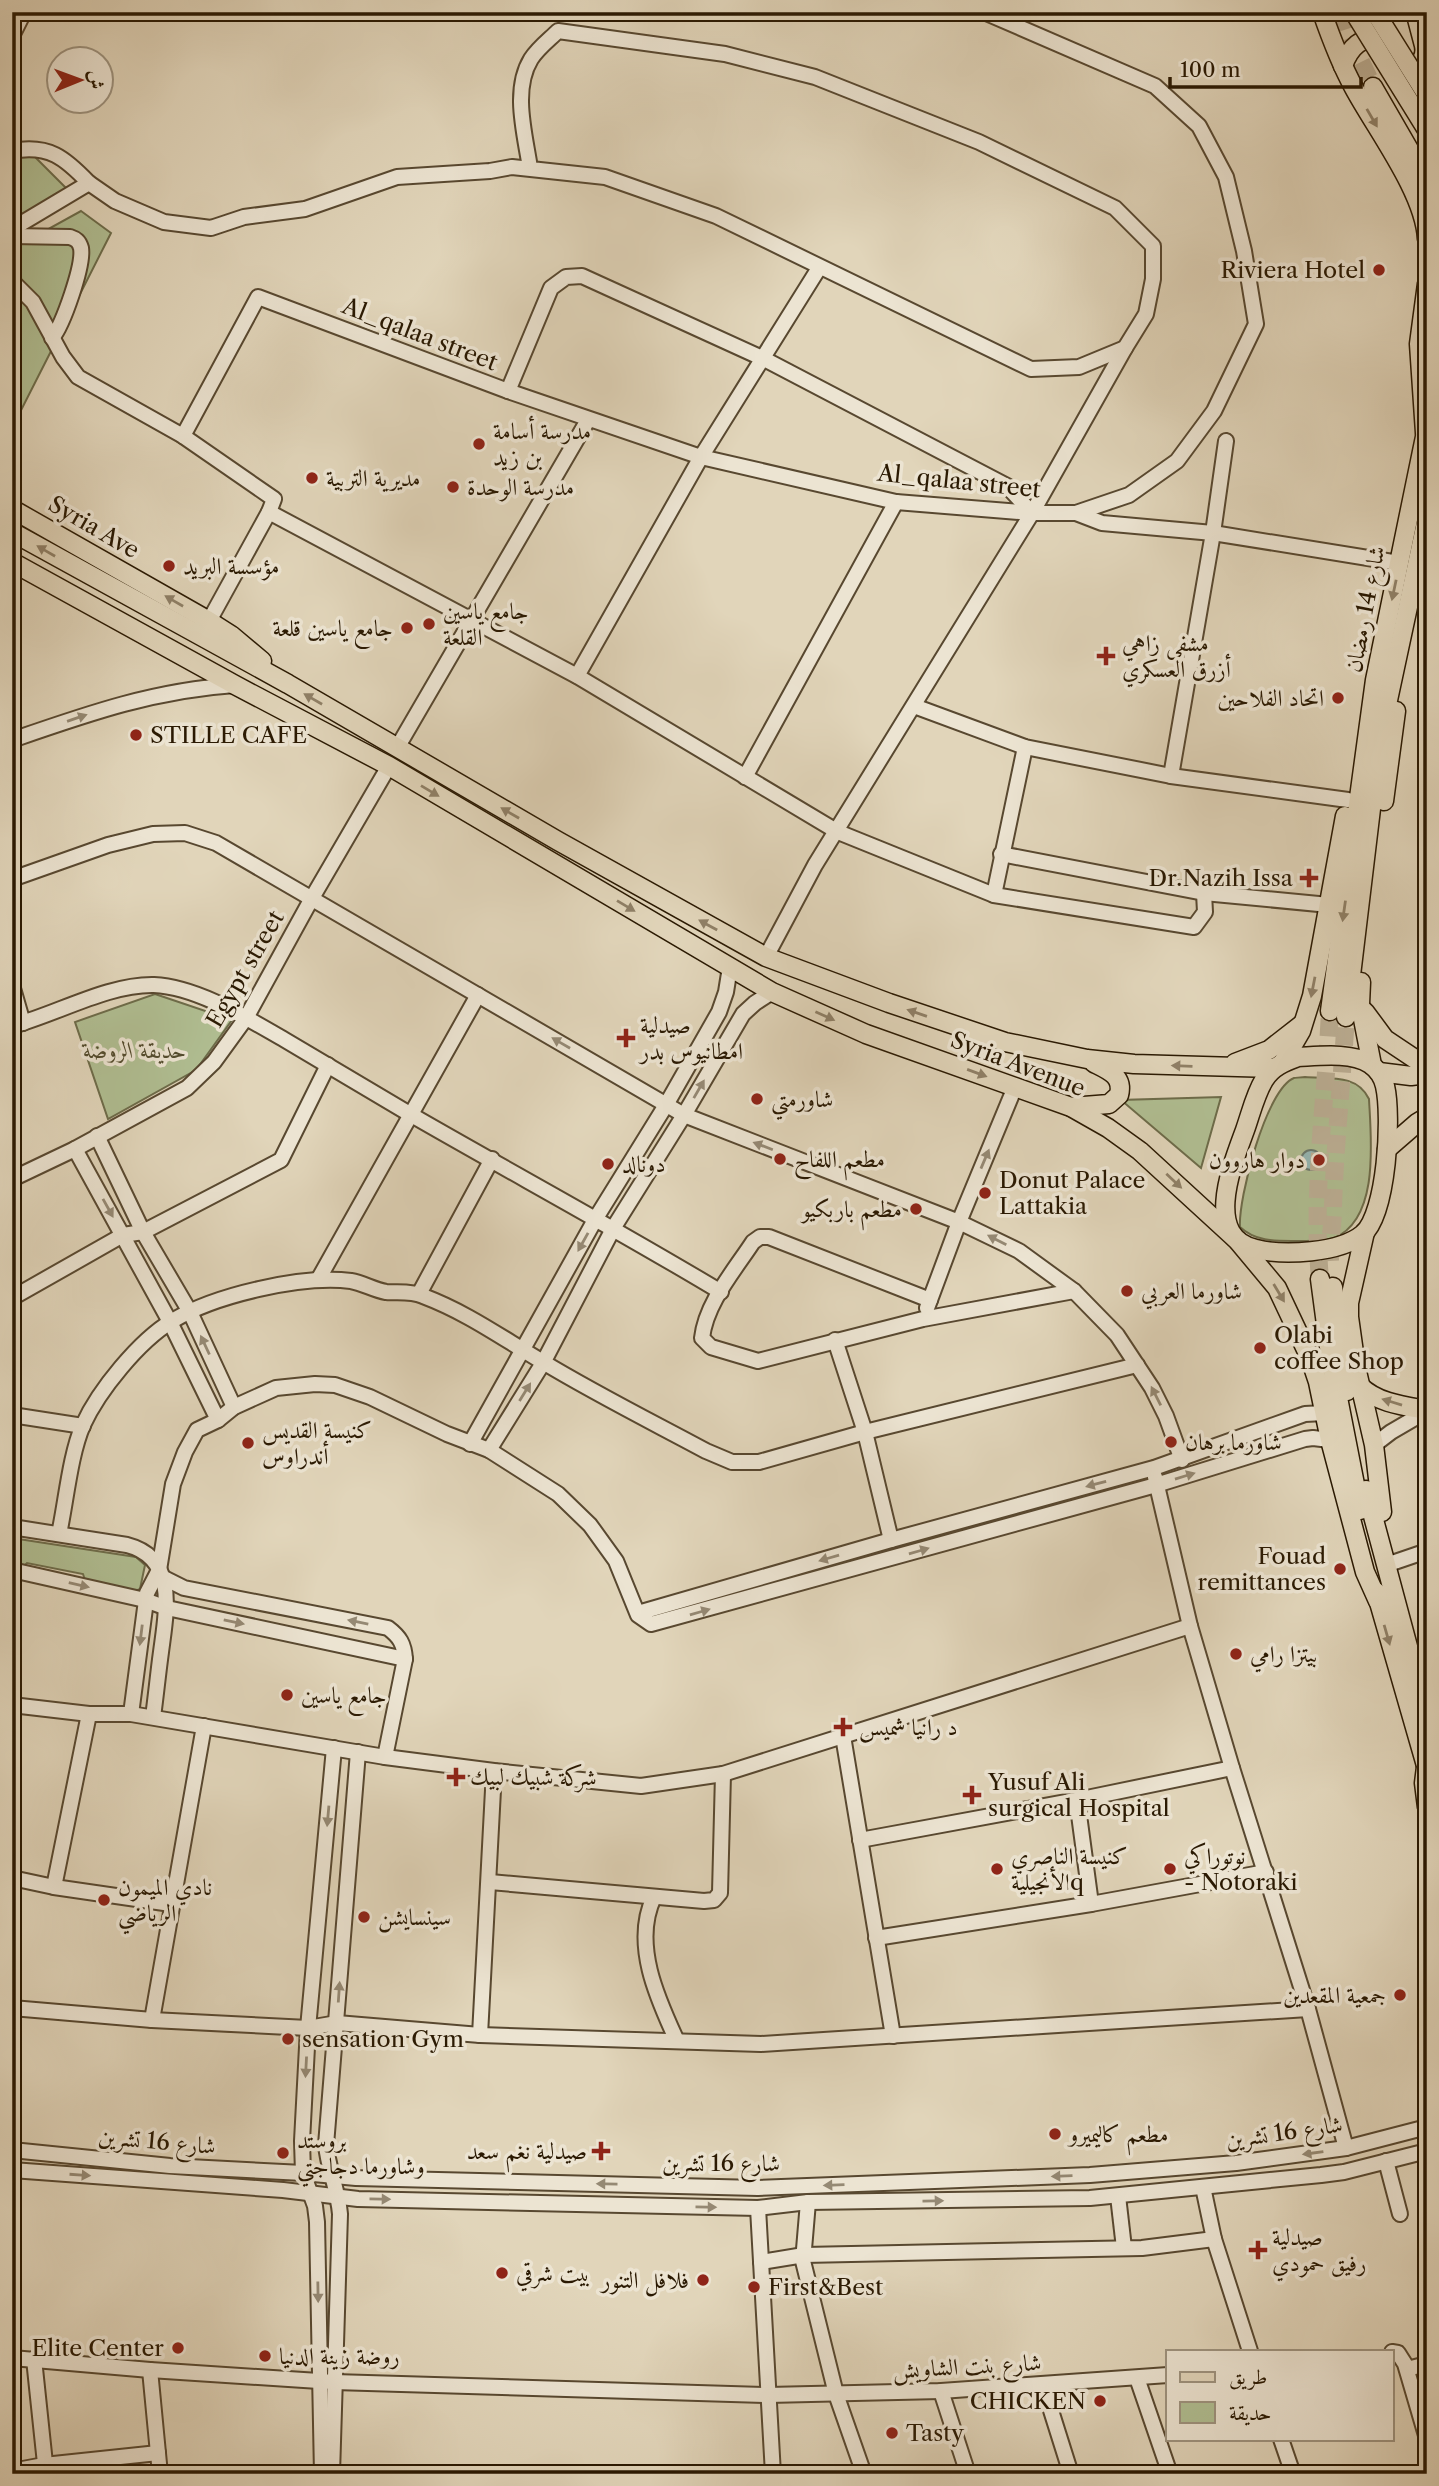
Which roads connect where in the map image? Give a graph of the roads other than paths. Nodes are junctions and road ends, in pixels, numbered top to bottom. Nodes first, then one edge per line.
1 (24, 12) edge
2 (984, 12) edge
3 (1309, 12) edge
4 (1354, 12) edge
5 (1375, 12) edge
6 (1382, 12) edge
7 (1395, 12) edge
8 (1325, 21) edge
9 (12, 36) edge
10 (1405, 50) junction
11 (1343, 66) junction
12 (1427, 83) edge
13 (1373, 87) tunnel mouth
14 (1427, 95) edge
15 (1427, 130) edge
16 (12, 150) edge
17 (530, 168) junction
18 (89, 183) junction
19 (1427, 186) edge
20 (12, 229) edge
21 (12, 236) edge
22 (1427, 239) edge
23 (819, 268) junction
24 (12, 281) edge
25 (1427, 284) edge
26 (52, 338) junction
27 (1125, 348) junction
28 (764, 359) junction
29 (508, 391) junction
30 (588, 420) junction
31 (1426, 430) edge
32 (183, 436) junction
33 (1226, 441) dead end
34 (701, 457) junction
35 (896, 502) junction
36 (12, 509) edge
37 (269, 512) junction
38 (1032, 513) junction
39 (1076, 513) junction
40 (1427, 518) edge
41 (12, 532) edge
42 (1213, 533) junction
43 (12, 552) edge
44 (12, 562) edge
45 (1399, 563) junction
46 (74, 577) junction
47 (209, 621) junction
48 (471, 621) junction
49 (577, 676) junction
50 (1384, 682) junction
51 (288, 684) junction
52 (235, 685) junction
53 (914, 706) junction
54 (285, 711) junction
55 (12, 740) edge
56 (1025, 747) junction
57 (397, 748) junction
58 (389, 766) junction
59 (1171, 776) junction
60 (745, 777) junction
61 (1348, 800) junction
62 (838, 832) junction
63 (1001, 854) junction
64 (12, 878) edge
65 (1204, 893) junction
66 (995, 895) junction
67 (312, 898) junction
68 (1329, 905) junction
69 (766, 957) junction
70 (730, 967) junction
71 (12, 985) edge
72 (772, 992) junction
73 (478, 995) junction
74 (1360, 1004) junction
75 (1338, 1014) tunnel mouth
76 (246, 1018) junction
77 (1304, 1022) junction
78 (18, 1024) edge
79 (1087, 1059) junction
80 (328, 1065) junction
81 (1279, 1065) junction
82 (1427, 1067) edge
83 (1220, 1068) junction
84 (1375, 1068) junction
85 (1427, 1074) edge
86 (1015, 1087) junction
87 (666, 1105) junction
88 (1071, 1107) junction
89 (410, 1114) junction
90 (684, 1115) junction
91 (1427, 1117) edge
92 (97, 1136) junction
93 (75, 1149) junction
94 (1387, 1149) junction
95 (492, 1159) junction
96 (12, 1180) edge
97 (596, 1218) junction
98 (959, 1222) junction
99 (614, 1227) junction
100 (143, 1232) junction
101 (1365, 1232) junction
102 (123, 1235) junction
103 (1237, 1240) junction
104 (318, 1280) junction
105 (1073, 1291) junction
106 (721, 1292) junction
107 (419, 1294) junction
108 (12, 1298) edge
109 (930, 1300) junction
110 (190, 1312) junction
111 (923, 1319) junction
112 (170, 1322) junction
113 (835, 1340) junction
114 (522, 1349) junction
115 (543, 1363) junction
116 (1137, 1364) junction
117 (1360, 1386) junction
118 (234, 1407) junction
119 (1427, 1410) edge
120 (1324, 1413) junction
121 (12, 1415) edge
122 (218, 1420) junction
123 (83, 1426) junction
124 (865, 1432) junction
125 (1330, 1440) junction
126 (470, 1444) junction
127 (1374, 1445) junction
128 (489, 1450) junction
129 (1182, 1460) junction
130 (1154, 1468) junction
131 (1156, 1485) junction
132 (12, 1527) edge
133 (59, 1534) junction
134 (891, 1540) junction
135 (1427, 1552) edge
136 (1386, 1565) junction
137 (12, 1570) edge
138 (161, 1574) junction
139 (145, 1600) junction
140 (1378, 1601) junction
141 (167, 1608) junction
142 (638, 1613) junction
143 (1190, 1626) junction
144 (405, 1659) junction
145 (12, 1704) edge
146 (1427, 1706) edge
147 (89, 1714) junction
148 (131, 1714) junction
149 (153, 1717) junction
150 (204, 1726) junction
151 (843, 1736) junction
152 (334, 1748) junction
153 (358, 1752) junction
154 (385, 1756) junction
155 (1232, 1768) junction
156 (1426, 1768) edge
157 (494, 1771) junction
158 (723, 1774) junction
159 (1077, 1800) junction
160 (1427, 1807) edge
161 (860, 1840) junction
162 (1266, 1872) junction
163 (12, 1878) edge
164 (490, 1882) junction
165 (54, 1887) junction
166 (654, 1897) junction
167 (172, 1904) junction
168 (1091, 1904) junction
169 (876, 1938) junction
170 (12, 2008) edge
171 (1308, 2009) junction
172 (152, 2020) junction
173 (337, 2023) junction
174 (308, 2028) junction
175 (481, 2035) junction
176 (893, 2036) junction
177 (677, 2041) junction
178 (1427, 2127) edge
179 (1346, 2148) junction
180 (15, 2150) edge
181 (1427, 2151) edge
182 (1386, 2161) junction
183 (13, 2170) edge
184 (303, 2173) junction
185 (1090, 2175) junction
186 (333, 2176) junction
187 (1203, 2187) junction
188 (311, 2193) junction
189 (338, 2196) junction
190 (1118, 2196) junction
191 (1090, 2198) junction
192 (808, 2202) junction
193 (758, 2208) junction
194 (1400, 2214) dead end
195 (1214, 2239) junction
196 (1124, 2248) junction
197 (804, 2255) junction
198 (761, 2262) junction
199 (1250, 2350) edge
200 (1394, 2352) edge
201 (12, 2358) edge
202 (34, 2359) junction
203 (1427, 2364) edge
204 (1407, 2369) junction
205 (150, 2370) junction
206 (1166, 2375) edge
207 (1137, 2378) junction
208 (319, 2381) junction
209 (334, 2382) junction
210 (1042, 2385) junction
211 (941, 2391) junction
212 (836, 2394) junction
213 (768, 2395) junction
214 (1427, 2439) edge
215 (1281, 2440) edge
216 (158, 2453) junction
217 (45, 2469) edge
218 (12, 2471) edge
219 (160, 2474) edge
220 (322, 2474) edge
221 (332, 2474) edge
222 (773, 2474) edge
223 (864, 2474) edge
224 (968, 2474) edge
225 (1071, 2474) edge
226 (1170, 2474) edge
227 (1293, 2474) edge

1 - 9 street
2 - 39 street, Al_qalaa street
3 - 8 main road
4 - 15 main road, bridge
5 - 14 main road, bridge
6 - 10 main road
7 - 10 main road
8 - 11 main road
10 - 11 main road
10 - 12 main road
11 -> 22 main road
13 - 19 main road
16 - 18 street
17 - 18 street
17 - 23 street
17 - 27 street
18 - 20 street
21 - 26 street
23 - 27 street
23 - 28 street
24 - 26 street
25 - 31 main road, شارع 14 رمضان
26 - 32 street
27 - 38 street
28 - 29 street
28 - 34 street
28 - 38 street
29 - 30 street, Al_qalaa street
29 - 32 street, Al_qalaa street
30 - 34 street, Al_qalaa street
30 - 48 street
31 - 45 main road, شارع 14 رمضان
32 - 37 street
33 - 42 street
34 - 35 street, Al_qalaa street
34 - 49 street
35 - 38 street, Al_qalaa street
35 - 60 street
47 -> 36 main road, Syria Ave
37 - 47 street
37 - 48 street
38 - 39 street, Al_qalaa street
38 - 53 street
39 - 42 street
40 - 50 main road, شارع 14 رمضان
46 -> 41 main road
42 - 45 street
42 - 59 street
43 - 46 main road
44 - 52 main road
45 -> 50 main road, شارع 14 رمضان
46 - 51 main road
46 - 54 main road
47 - 51 main road, Syria Ave
48 - 49 street
48 - 57 street
49 - 60 street
50 - 61 main road
50 - 74 main road
50 - 75 main road, شارع 14 رمضان
57 -> 51 main road, Syria Avenue
52 - 54 main road
55 -> 52 street
53 - 56 street
53 - 62 street
54 - 58 main road, Syria Avenue
56 - 59 street
56 - 63 street
69 -> 57 main road, Syria Avenue
58 - 67 street, Egypt street
58 -> 70 main road, Syria Avenue
59 - 61 street
60 - 62 street
61 - 68 main road
62 - 66 street
62 - 69 street
63 - 65 street
63 - 66 street
64 - 67 street
65 - 66 street
65 - 68 street
67 - 73 street
67 - 76 street, Egypt street
68 -> 77 main road
79 -> 69 main road, Syria Avenue
70 - 72 main road, Syria Avenue
70 - 87 street
71 - 78 street
72 -> 86 main road, Syria Avenue
90 -> 72 street
87 -> 73 street
73 - 89 street
74 - 82 main road
74 - 84 main road
76 - 78 street
76 - 80 street
76 - 92 street, Egypt street
77 - 81 main road
77 - 83 main road
83 -> 79 main road, Syria Avenue
79 - 88 main road
80 - 89 street
80 - 100 street
81 - 83 main road, Syria Avenue
81 - 84 main road
81 - 103 main road
84 - 85 main road
84 - 94 main road
86 - 88 main road, Syria Avenue
98 -> 86 street
87 - 90 street
87 - 97 street
88 -> 103 main road, Syria Avenue
89 - 95 street
89 - 104 street
98 -> 90 street
90 - 99 street
91 - 94 main road
92 - 93 street, Egypt street
92 - 100 street
93 - 96 street, Egypt street
93 -> 102 street
94 - 101 main road
95 - 97 street
95 - 107 street
97 - 99 street
97 -> 114 street
105 -> 98 street
98 - 109 street
99 - 106 street
99 - 115 street
100 - 102 street
100 - 110 street
101 - 103 main road
101 - 117 main road
102 - 108 street
102 - 112 street
103 -> 120 main road
104 - 107 street
104 - 110 street
105 - 111 street
105 - 116 street
106 - 109 street
106 - 113 street
107 - 114 street
109 - 111 street
110 - 112 street
118 -> 110 street
111 - 113 street
112 - 122 street
112 - 123 street
113 - 124 street
114 - 115 street
114 - 126 street
115 - 124 street
128 -> 115 street
116 - 124 street
129 -> 116 street
119 -> 117 main road
117 - 127 main road
118 - 122 street
118 - 126 street
119 - 127 street
120 - 125 main road
120 - 129 street
121 - 123 street
122 - 138 street
123 - 133 street
124 - 134 street
131 -> 125 street
125 - 140 main road
126 - 128 street
127 - 136 main road
128 - 142 street
129 - 130 street
130 - 131 street
130 -> 134 street
142 -> 131 street
131 - 143 street
132 - 133 street
133 - 138 street
134 -> 142 street
135 - 136 street
136 - 140 main road
136 - 146 main road
137 -> 139 street
138 - 139 street
138 - 141 street
144 -> 138 street
139 - 141 street
139 -> 148 street
140 -> 156 main road
141 -> 144 street
141 - 149 street
143 - 151 street
143 - 155 street
144 - 154 street
145 - 147 street
147 - 148 street
147 - 165 street
148 - 149 street
149 - 150 street
150 - 152 street
150 - 167 street
151 - 158 street
151 - 161 street
152 - 153 street
152 -> 174 street
153 - 154 street
173 -> 153 street
154 - 157 street
155 - 159 street
155 - 162 street
156 - 160 main road
157 - 158 street
157 - 164 street
158 - 166 street
159 - 161 street
159 - 168 street
161 - 169 street
162 - 168 street
162 - 171 street
163 - 165 street
164 - 166 street
164 - 175 street
165 - 167 street
166 - 177 street
167 - 172 street
168 - 169 street
169 - 176 street
170 - 172 street
171 - 176 street
171 - 179 street
172 - 174 street
173 - 174 street
173 - 175 street
173 - 186 street
174 -> 184 street
175 - 177 street
176 - 177 street
178 - 179 street, شارع 16 تشرين
179 -> 185 street, شارع 16 تشرين
180 - 183 street
180 - 184 street, شارع 16 تشرين
181 - 182 street, شارع 16 تشرين
182 - 187 street, شارع 16 تشرين
182 - 194 street
183 -> 188 street, شارع 16 تشرين
184 - 186 street, شارع 16 تشرين
184 - 188 street
185 -> 186 street, شارع 16 تشرين
185 - 191 street
186 - 189 street
187 - 190 street, شارع 16 تشرين
187 - 195 street
188 - 189 street, شارع 16 تشرين
188 -> 208 street
189 -> 193 street, شارع 16 تشرين
189 - 209 street
190 - 191 street, شارع 16 تشرين
190 - 196 street
192 -> 191 street, شارع 16 تشرين
192 - 193 street, شارع 16 تشرين
192 - 197 street
193 - 198 street
195 - 196 street
195 - 199 street
196 - 197 street
197 - 198 street
197 - 212 street
198 - 213 street
200 - 204 street
201 - 202 street, شارع بنت الشاويش
202 - 205 street, شارع بنت الشاويش
202 - 217 street
203 - 204 street
204 - 214 street
205 - 208 street, شارع بنت الشاويش
205 - 216 street
206 - 207 street, شارع بنت الشاويش
207 - 210 street, شارع بنت الشاويش
207 - 226 street
208 - 209 street, شارع بنت الشاويش
208 - 220 street
209 - 213 street, شارع بنت الشاويش
209 - 221 street
210 - 211 street, شارع بنت الشاويش
210 - 225 street
211 - 212 street, شارع بنت الشاويش
211 - 224 street
212 - 213 street, شارع بنت الشاويش
212 - 223 street
213 - 222 street
215 - 227 street
216 - 217 street
216 - 219 street
217 - 218 street

